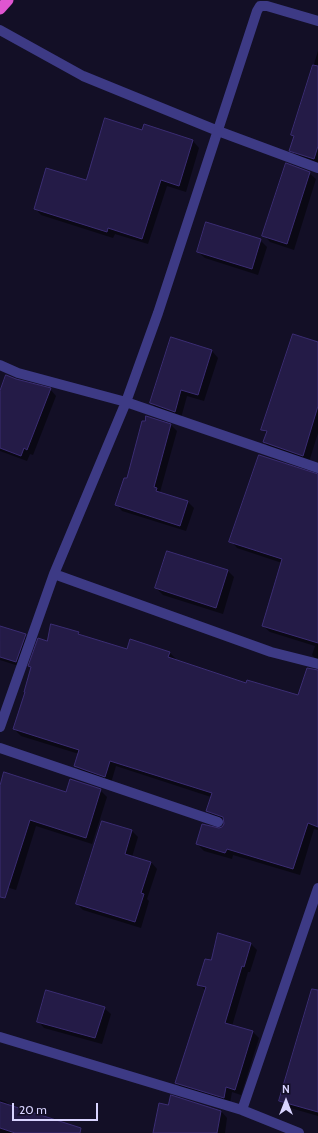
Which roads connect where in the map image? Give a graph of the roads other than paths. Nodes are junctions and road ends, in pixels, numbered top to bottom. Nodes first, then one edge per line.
1 (8, 0) edge
2 (0, 9) edge
3 (318, 21) edge
4 (0, 30) edge
5 (218, 131) junction
6 (318, 168) edge
7 (0, 365) edge
8 (126, 402) junction
9 (318, 468) edge
10 (54, 574) junction
11 (318, 664) edge
12 (0, 727) edge
13 (0, 748) edge
14 (218, 822) dead end
15 (318, 888) edge
16 (0, 1037) edge
17 (242, 1110) junction
18 (299, 1133) edge

1 - 2 highway
3 - 5 street
4 - 5 street
5 - 6 street
5 - 8 street
7 - 8 street
8 - 9 street
8 - 10 street
10 - 11 street
10 - 12 street
13 - 14 street
15 - 17 street
16 - 17 street
17 - 18 street

